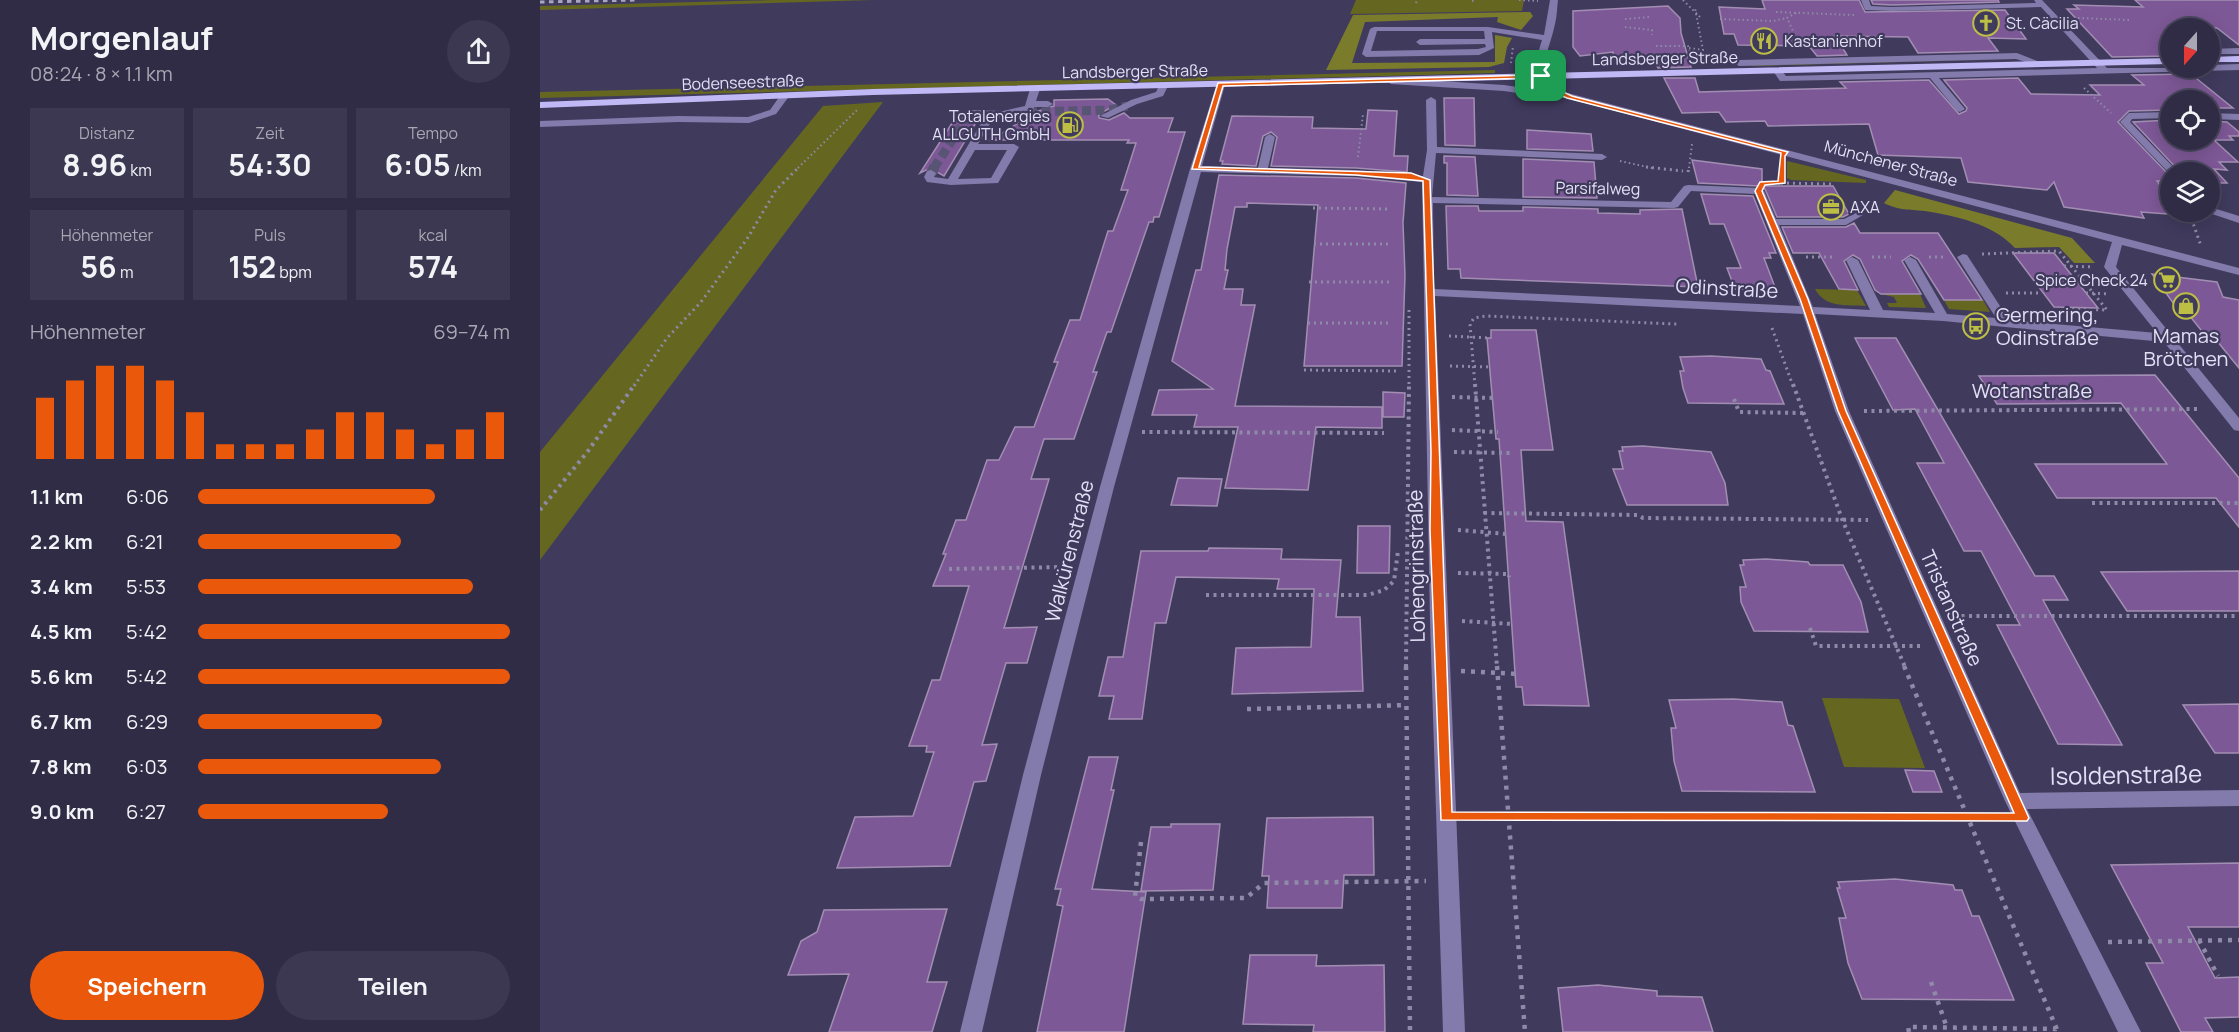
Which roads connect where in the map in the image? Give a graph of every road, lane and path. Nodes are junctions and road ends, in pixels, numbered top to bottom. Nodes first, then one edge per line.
1 (1519, 0) edge
2 (1554, 0) edge
3 (1683, 0) edge
4 (1538, 1) edge
5 (2040, 3) edge
6 (1866, 4) edge
7 (1695, 8) dead end
8 (1776, 12) dead end
9 (1797, 12) junction
10 (1695, 13) junction
11 (1860, 15) dead end
12 (1650, 17) dead end
13 (1700, 17) dead end
14 (1787, 18) junction
15 (2054, 18) junction
16 (1625, 19) dead end
17 (1720, 19) dead end
18 (2131, 20) dead end
19 (1625, 27) dead end
20 (1488, 29) junction
21 (1652, 35) dead end
22 (1794, 37) dead end
23 (1546, 38) junction
24 (1490, 41) junction
25 (1381, 43) dead end
26 (1415, 43) dead end
27 (1369, 44) junction
28 (2079, 45) junction
29 (2089, 45) dead end
30 (1656, 46) dead end
31 (1689, 48) junction
32 (1802, 50) dead end
33 (2239, 59) edge
34 (2220, 60) edge
35 (2160, 61) edge
36 (1808, 62) junction
37 (2097, 62) junction
38 (1694, 64) dead end
39 (2041, 64) junction
40 (1740, 65) junction
41 (2239, 67) edge
42 (2105, 71) junction
43 (2067, 72) junction
44 (1780, 75) junction
45 (1541, 76) junction
46 (1933, 76) junction
47 (1391, 81) junction
48 (1220, 85) junction
49 (1163, 86) junction
50 (1035, 89) junction
51 (946, 91) joint
52 (786, 95) junction
53 (1570, 97) junction
54 (1431, 100) dead end
55 (1113, 102) tunnel mouth
56 (1134, 102) junction
57 (1048, 104) dead end
58 (540, 105) edge
59 (861, 106) dead end
60 (1029, 106) junction
61 (1960, 109) dead end
62 (1008, 112) junction
63 (1363, 114) dead end
64 (2160, 115) edge
65 (1105, 116) dead end
66 (2220, 116) edge
67 (2239, 117) edge
68 (1042, 118) tunnel mouth
69 (966, 119) tunnel mouth
70 (2126, 119) junction
71 (540, 124) edge
72 (1696, 129) junction
73 (1270, 137) dead end
74 (972, 147) junction
75 (1432, 150) junction
76 (1785, 152) junction
77 (1602, 157) joint
78 (2163, 162) edge
79 (1195, 169) junction
80 (1263, 170) junction
81 (931, 173) dead end
82 (1356, 173) junction
83 (1427, 180) junction
84 (1893, 180) junction
85 (951, 182) junction
86 (1881, 186) dead end
87 (1759, 191) junction
88 (1427, 200) junction
89 (1313, 208) dead end
90 (1390, 209) dead end
91 (1858, 214) dead end
92 (2220, 214) edge
93 (2237, 220) edge
94 (1771, 222) junction
95 (2194, 222) edge
96 (2118, 240) junction
97 (1314, 244) dead end
98 (1392, 244) dead end
99 (2205, 255) dead end
100 (1964, 257) dead end
101 (1852, 260) dead end
102 (1910, 260) dead end
103 (2064, 266) dead end
104 (2092, 266) dead end
105 (2239, 272) edge
106 (1309, 282) dead end
107 (1393, 282) dead end
108 (1429, 292) junction
109 (1987, 293) junction
110 (2040, 293) dead end
111 (2086, 293) dead end
112 (2112, 294) dead end
113 (1409, 303) dead end
114 (1807, 312) junction
115 (1879, 315) junction
116 (1943, 317) junction
117 (2004, 322) junction
118 (1308, 323) dead end
119 (1388, 323) dead end
120 (1690, 324) dead end
121 (1760, 328) dead end
122 (1772, 328) junction
123 (1812, 330) junction
124 (1430, 336) junction
125 (1471, 336) junction
126 (1489, 338) dead end
127 (2165, 338) junction
128 (1431, 366) junction
129 (1474, 366) junction
130 (1492, 367) dead end
131 (1304, 370) dead end
132 (1397, 371) dead end
133 (1433, 397) junction
134 (1476, 397) junction
135 (1495, 398) dead end
136 (1734, 399) dead end
137 (2222, 409) junction
138 (1842, 411) junction
139 (1803, 412) junction
140 (2239, 428) edge
141 (1434, 430) junction
142 (1478, 430) junction
143 (1122, 432) junction
144 (1498, 432) dead end
145 (1384, 433) dead end
146 (1435, 452) junction
147 (1480, 453) junction
148 (1510, 453) dead end
149 (2092, 503) dead end
150 (2239, 503) edge
151 (540, 510) edge
152 (1484, 513) junction
153 (1842, 519) junction
154 (1890, 521) junction
155 (1435, 530) junction
156 (1487, 531) junction
157 (1507, 534) dead end
158 (1398, 551) dead end
159 (1086, 567) junction
160 (949, 569) dead end
161 (1437, 573) junction
162 (1489, 574) junction
163 (1509, 577) dead end
164 (1206, 595) dead end
165 (1932, 616) junction
166 (2239, 616) edge
167 (1438, 621) junction
168 (1492, 621) junction
169 (1513, 624) dead end
170 (1810, 628) dead end
171 (1894, 646) junction
172 (1946, 646) junction
173 (1440, 671) junction
174 (1496, 671) junction
175 (1518, 674) dead end
176 (1406, 705) junction
177 (1247, 709) dead end
178 (2239, 798) edge
179 (2018, 809) junction
180 (1506, 816) junction
181 (1446, 817) junction
182 (1970, 818) junction
183 (1141, 843) dead end
184 (1447, 881) junction
185 (1407, 882) junction
186 (2199, 940) junction
187 (2239, 940) edge
188 (2084, 942) junction
189 (2218, 976) dead end
190 (1931, 982) dead end
191 (1947, 1028) junction
192 (2057, 1030) edge
193 (971, 1032) edge
194 (1410, 1032) edge
195 (1455, 1032) edge
196 (1525, 1032) edge
197 (1909, 1032) edge
198 (2130, 1032) edge

1 - 4 path
2 - 23 street
3 - 10 path
5 - 6 street
5 - 15 street
7 - 10 path
8 - 9 path
9 - 11 path
9 - 14 path
10 - 13 path
10 - 31 path
12 - 16 path
14 - 17 path
14 - 22 path
15 - 18 path
15 - 28 street
19 - 21 path
20 - 23 street
20 - 24 street
20 - 27 street
23 - 45 street
24 - 26 street
24 - 27 street
25 - 27 street
28 - 29 street
28 - 37 street
30 - 31 path
31 - 38 path
32 - 36 street
33 - 34 main road
35 - 37 main road, Landsberger Straße
36 - 39 street, Landsberger Straße
36 - 40 street, Landsberger Straße
37 - 39 main road, Landsberger Straße
37 - 42 street
39 - 44 main road, Landsberger Straße
40 - 44 main road, Landsberger Straße
40 - 45 main road, Landsberger Straße
41 - 42 street, Landsberger Straße
42 - 43 street, Landsberger Straße
43 - 46 street, Landsberger Straße
43 - 70 path
44 - 46 street, Landsberger Straße
45 - 47 main road, Landsberger Straße
45 - 53 street, Münchener Straße
46 - 61 street
47 - 48 main road, Landsberger Straße
47 - 53 street
48 - 49 main road, Landsberger Straße
48 - 79 street, Walkürenstraße
49 - 50 main road, Landsberger Straße
49 - 56 street
50 - 51 main road, Landsberger Straße
50 - 60 street
51 - 52 main road, Bodenseestraße
52 - 58 main road, Bodenseestraße
52 - 71 street
53 - 72 street, Münchener Straße
54 - 75 street, Lohengrinstraße
55 - 56 street
56 - 65 street
57 - 60 street
59 - 151 path
60 - 62 street
60 - 68 street
62 - 69 street
62 - 74 street
63 - 82 path
64 - 70 street
66 - 67 street
70 - 78 street
72 - 76 street, Münchener Straße
72 - 77 path, Parsifalweg
73 - 80 street
74 - 85 street
74 - 85 street
75 - 77 street, Parsifalweg
75 - 83 street, Lohengrinstraße
76 - 84 street, Münchener Straße
76 - 87 path
79 - 80 street
79 - 143 street, Walkürenstraße
80 - 82 street
81 - 85 street
82 - 83 street
83 - 88 street, Lohengrinstraße
84 - 86 street
84 - 96 street, Münchener Straße
87 - 88 street, Parsifalweg
87 - 94 street, Tristanstraße
88 - 108 street, Lohengrinstraße
89 - 90 path
91 - 94 street
92 - 93 street
94 - 114 street, Tristanstraße
95 - 99 path
96 - 105 street, Münchener Straße
96 - 127 street
97 - 98 path
100 - 109 street
101 - 115 street
102 - 116 street
103 - 104 path
106 - 107 path
108 - 114 street, Odinstraße
108 - 124 street, Lohengrinstraße
109 - 110 path
109 - 117 street
111 - 112 path
113 - 176 path
114 - 115 street, Odinstraße
114 - 123 street, Tristanstraße
115 - 116 street, Odinstraße
116 - 117 street, Odinstraße
117 - 127 street, Odinstraße
118 - 119 path
120 - 125 path
121 - 122 path
122 - 123 path
122 - 139 path
123 - 138 street, Tristanstraße
124 - 125 path
124 - 128 street, Lohengrinstraße
125 - 126 path
125 - 129 path
127 - 137 street
128 - 129 path
128 - 133 street, Lohengrinstraße
129 - 130 path
129 - 134 path
131 - 132 path
133 - 134 path
133 - 141 street, Lohengrinstraße
134 - 135 path
134 - 142 path
136 - 139 path
137 - 138 path, Wotanstraße
137 - 140 street
138 - 154 street, Tristanstraße
139 - 153 path
141 - 142 path
141 - 146 street, Lohengrinstraße
142 - 144 path
142 - 147 path
143 - 145 path
143 - 159 street, Walkürenstraße
146 - 147 path
146 - 155 street, Lohengrinstraße
147 - 148 path
147 - 152 path
149 - 150 path
152 - 153 path
152 - 156 path
153 - 154 path
153 - 171 path
154 - 165 street, Tristanstraße
155 - 156 path
155 - 161 street, Lohengrinstraße
156 - 157 path
156 - 162 path
158 - 164 path
159 - 160 path
159 - 193 street, Walkürenstraße
161 - 162 path
161 - 167 street, Lohengrinstraße
162 - 163 path
162 - 168 path
165 - 166 path
165 - 172 street, Tristanstraße
167 - 168 path
167 - 173 street, Lohengrinstraße
168 - 169 path
168 - 174 path
170 - 171 path
171 - 172 path
171 - 182 path
172 - 179 street, Tristanstraße
173 - 174 path
173 - 181 street, Lohengrinstraße
174 - 175 path
174 - 180 path
176 - 177 path
176 - 185 path
178 - 179 street, Isoldenstraße
179 - 182 path
179 - 188 street, Tristanstraße
180 - 181 path
180 - 182 path
180 - 196 path
181 - 184 street, Lohengrinstraße
182 - 192 path
183 - 185 path
184 - 185 path
184 - 195 street, Lohengrinstraße
185 - 194 path
186 - 187 path
186 - 188 path
186 - 189 path
188 - 198 street, Tristanstraße
190 - 191 path
191 - 192 path
191 - 197 path

